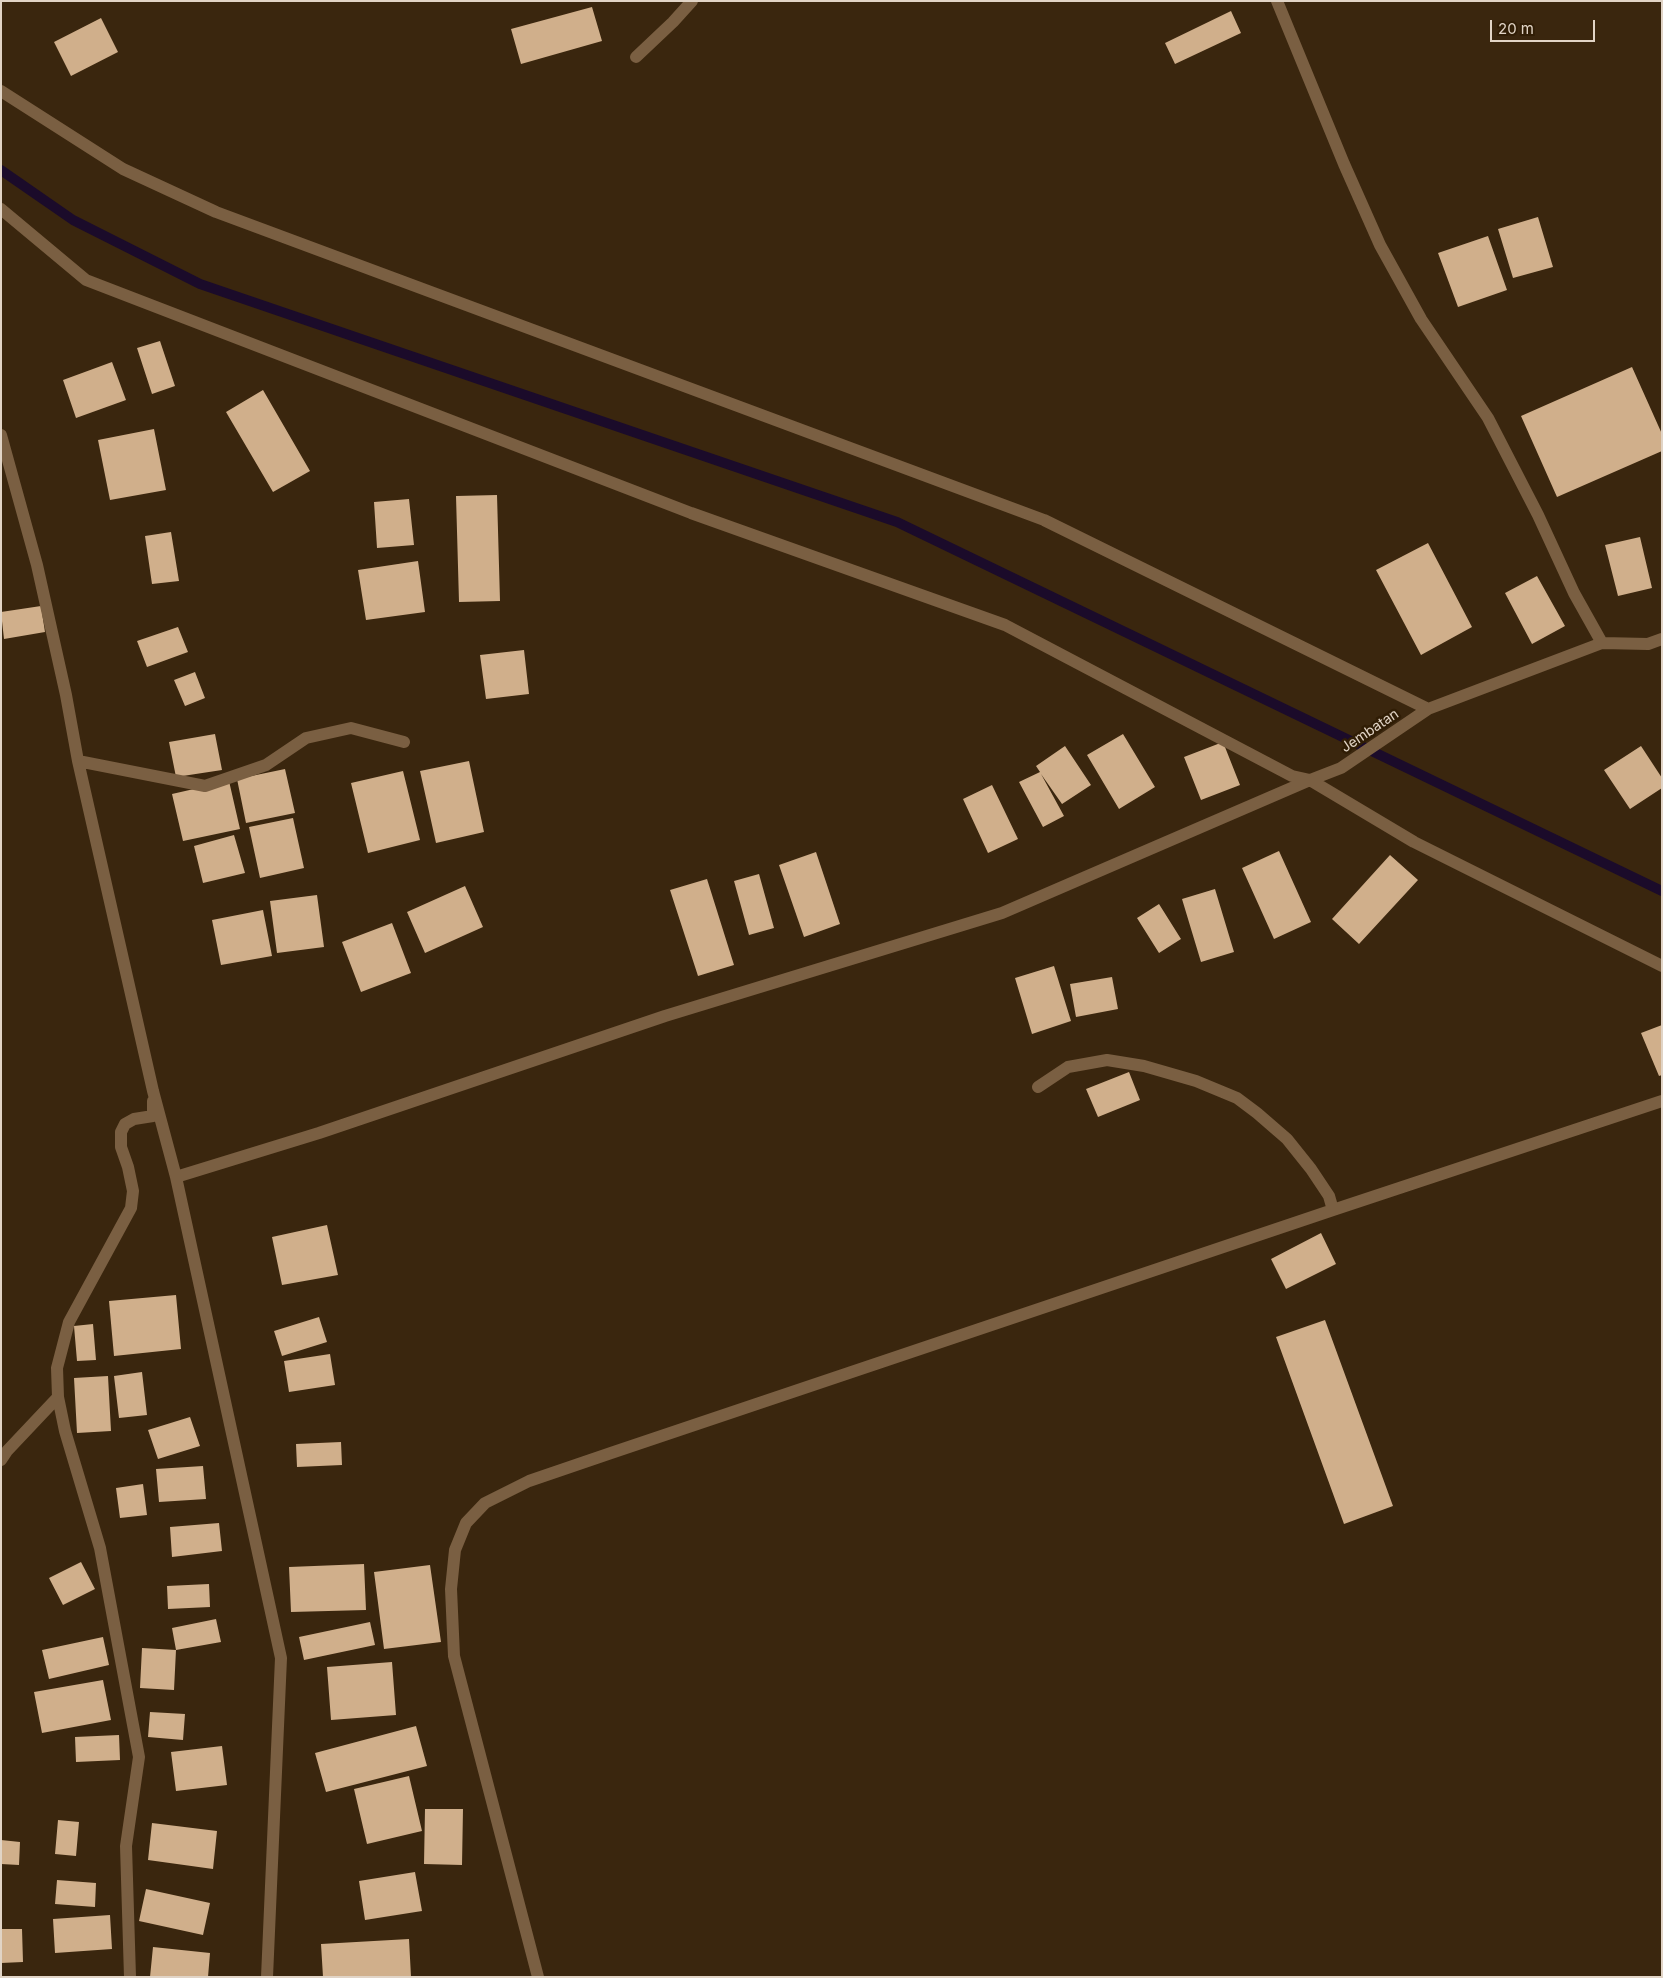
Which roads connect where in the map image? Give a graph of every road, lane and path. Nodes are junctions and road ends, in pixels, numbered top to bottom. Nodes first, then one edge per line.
1 (692, 1) edge
2 (1277, 1) edge
3 (636, 57) dead end
4 (1, 91) edge
5 (1, 209) edge
6 (1, 435) edge
7 (1662, 639) edge
8 (1602, 643) junction
9 (1428, 709) junction
10 (404, 742) dead end
11 (78, 761) junction
12 (1310, 780) junction
13 (1662, 966) edge
14 (1038, 1087) dead end
15 (153, 1091) junction
16 (1662, 1101) edge
17 (176, 1177) junction
18 (1333, 1210) junction
19 (58, 1397) junction
20 (1, 1460) edge
21 (130, 1977) edge
22 (267, 1977) edge
23 (538, 1977) edge

1 - 3 street
2 - 8 street
4 - 9 street
5 - 12 street
6 - 11 street
7 - 8 street
8 - 9 street, Jembatan
9 - 12 street, Jembatan
10 - 11 street
11 - 15 street
12 - 13 street
12 - 17 street, Jembatan
14 - 18 street
15 - 17 street
15 - 19 street
16 - 18 street
17 - 22 street
18 - 23 street
19 - 20 street
19 - 21 street

